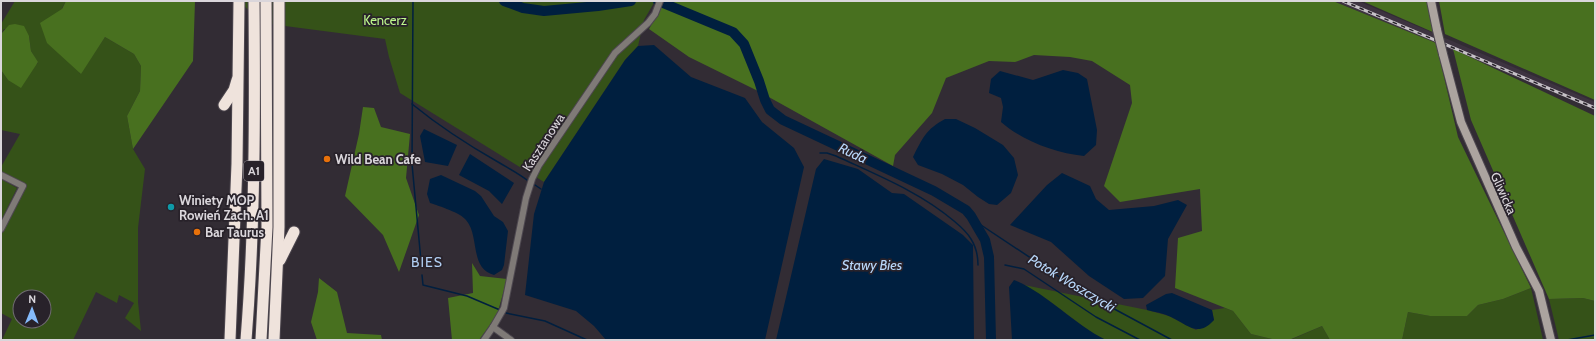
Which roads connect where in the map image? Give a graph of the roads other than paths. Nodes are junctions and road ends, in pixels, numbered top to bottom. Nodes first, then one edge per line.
1 (239, 1) edge
2 (254, 1) edge
3 (266, 1) edge
4 (279, 1) edge
5 (660, 1) edge
6 (1431, 1) edge
7 (239, 76) junction
8 (224, 105) dead end
9 (1, 175) edge
10 (1, 229) edge
11 (294, 232) dead end
12 (278, 265) junction
13 (493, 327) junction
14 (230, 340) edge
15 (246, 340) edge
16 (261, 340) edge
17 (274, 340) edge
18 (484, 340) edge
19 (511, 340) edge
20 (1551, 340) edge

1 - 7 highway
2 - 15 highway, A1
3 - 16 highway, A1
4 - 12 highway
5 - 13 street, Kasztanowa
6 - 20 main road, Gliwicka, bridge
7 - 8 highway
7 - 14 highway
9 - 10 street
11 - 12 highway
12 - 17 highway
13 - 18 street, Kasztanowa
13 - 19 street

